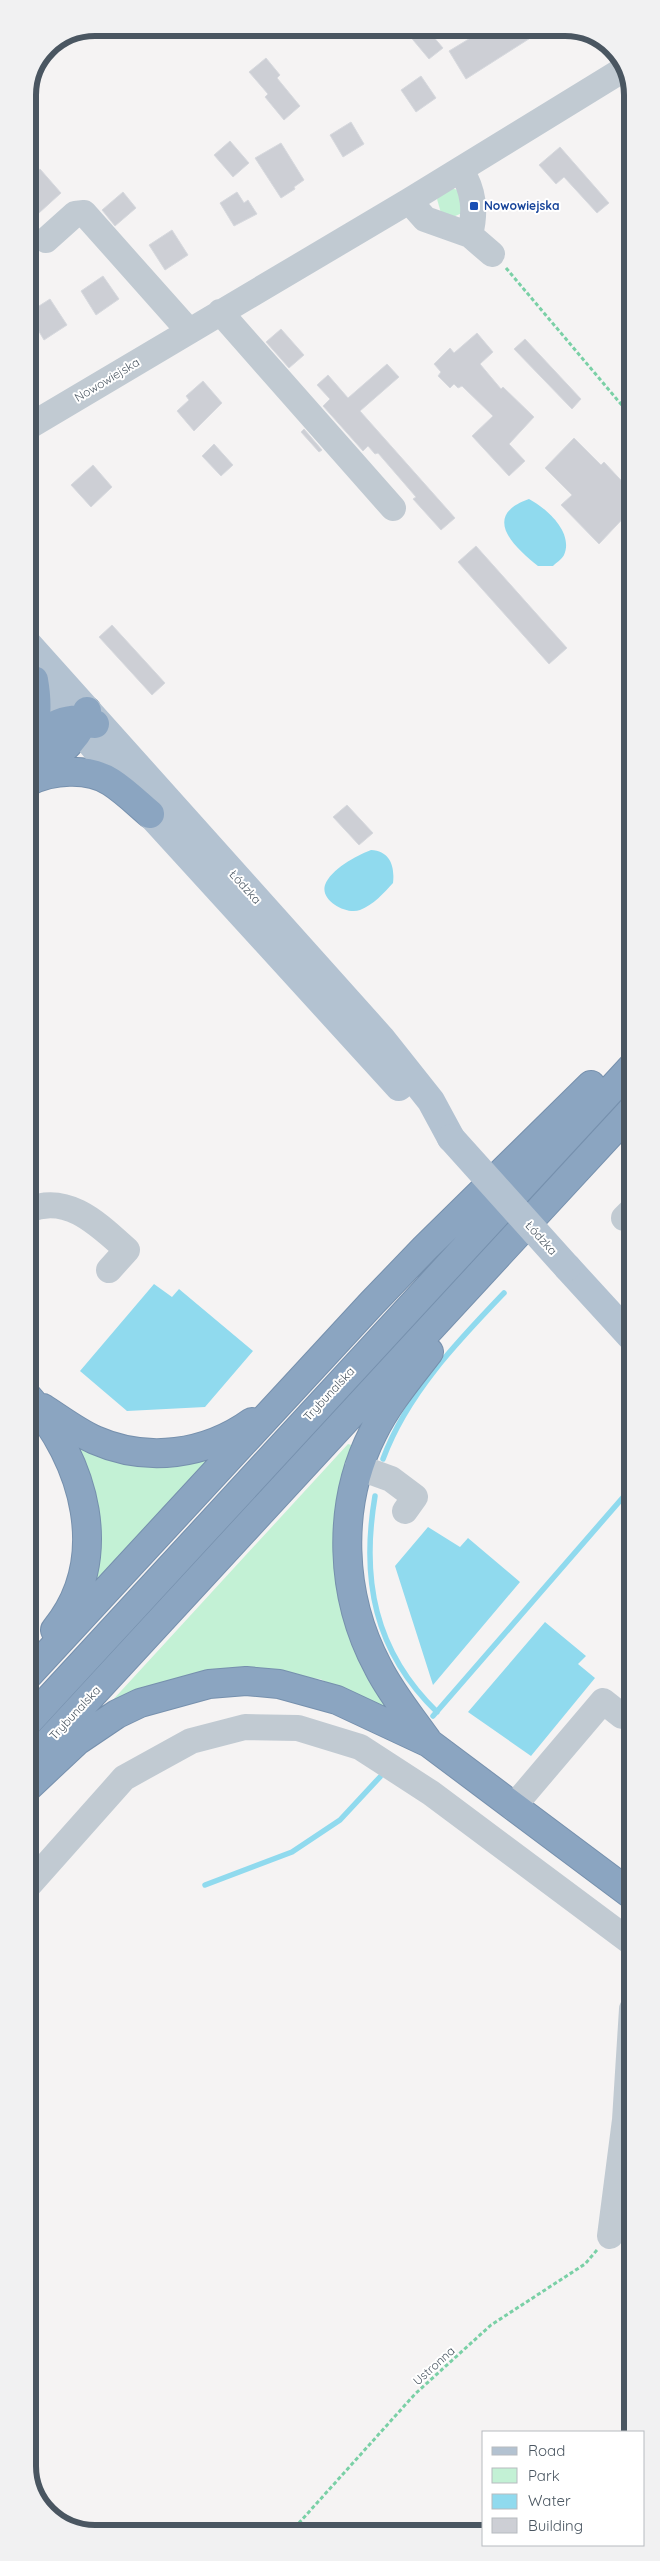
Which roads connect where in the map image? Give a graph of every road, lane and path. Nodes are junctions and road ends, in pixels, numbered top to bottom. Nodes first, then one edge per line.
1 (619, 72) edge
2 (461, 170) junction
3 (409, 201) junction
4 (470, 235) junction
5 (46, 240) dead end
6 (492, 254) joint
7 (220, 312) junction
8 (189, 331) junction
9 (624, 408) edge
10 (36, 422) edge
11 (393, 508) dead end
12 (36, 655) edge
13 (36, 680) edge
14 (36, 704) edge
15 (84, 721) junction
16 (36, 723) edge
17 (36, 738) edge
18 (36, 774) edge
19 (36, 778) edge
20 (150, 814) junction
21 (624, 1056) edge
22 (624, 1076) edge
23 (624, 1119) edge
24 (451, 1138) junction
25 (36, 1207) edge
26 (513, 1238) junction
27 (110, 1270) dead end
28 (624, 1329) edge
29 (288, 1394) junction
30 (36, 1404) edge
31 (36, 1409) edge
32 (358, 1467) junction
33 (405, 1511) dead end
34 (36, 1653) edge
35 (36, 1666) edge
36 (36, 1713) edge
37 (622, 1716) dead end
38 (428, 1743) junction
39 (36, 1755) edge
40 (36, 1779) edge
41 (513, 1807) junction
42 (36, 1877) edge
43 (624, 1889) edge
44 (624, 1937) edge
45 (624, 2134) edge
46 (610, 2236) joint
47 (297, 2525) edge

1 - 2 street, Nowowiejska
2 - 3 street, Nowowiejska
2 - 4 street
3 - 4 street
3 - 7 street, Nowowiejska
4 - 6 street
5 - 8 street
6 - 9 path
7 - 8 street, Nowowiejska
7 - 11 street
8 - 10 street, Nowowiejska
12 - 15 main road, Łódzka
13 - 15 main road, Łódzka
14 - 16 highway
15 - 17 highway
15 - 18 highway
15 - 20 main road, Łódzka
15 - 24 main road, Łódzka
19 - 20 highway
20 - 24 main road, Łódzka
21 - 29 highway
22 - 36 highway, Trybunalska
23 - 26 highway, Trybunalska
24 - 28 main road, Łódzka, bridge
25 - 27 street
26 - 32 highway
26 - 39 highway, Trybunalska
29 - 30 highway
29 - 35 highway
31 - 34 highway
32 - 33 street
32 - 38 highway
37 - 41 street
38 - 40 highway
38 - 41 highway
41 - 43 highway
42 - 44 street
45 - 46 street
46 - 47 path, Ustronna

